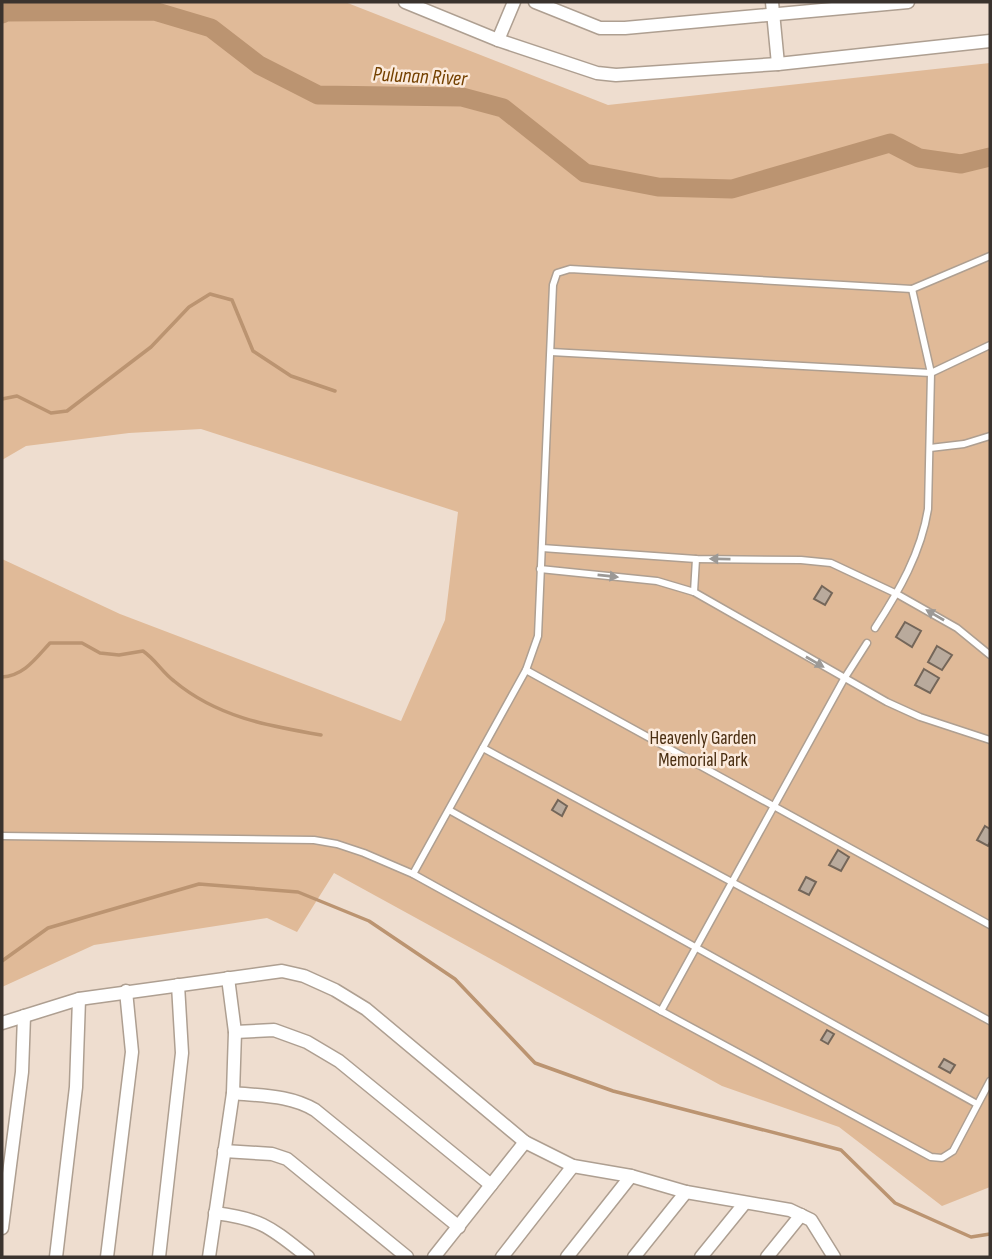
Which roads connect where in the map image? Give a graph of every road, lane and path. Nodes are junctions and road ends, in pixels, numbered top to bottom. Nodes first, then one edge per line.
1 (405, 2) edge
2 (514, 2) edge
3 (536, 2) edge
4 (908, 2) edge
5 (773, 8) edge
6 (498, 40) junction
7 (990, 41) edge
8 (778, 64) junction
9 (990, 256) edge
10 (912, 289) junction
11 (990, 345) edge
12 (551, 352) junction
13 (931, 373) junction
14 (990, 436) edge
15 (930, 448) junction
16 (542, 548) junction
17 (696, 559) junction
18 (540, 569) junction
19 (694, 592) junction
20 (897, 594) junction
21 (875, 628) dead end
22 (867, 643) dead end
23 (990, 655) edge
24 (526, 670) junction
25 (844, 679) junction
26 (990, 740) edge
27 (483, 748) junction
28 (775, 806) junction
29 (449, 810) junction
30 (2, 836) edge
31 (413, 874) junction
32 (732, 883) junction
33 (990, 925) edge
34 (697, 948) junction
35 (228, 978) junction
36 (178, 985) junction
37 (127, 991) junction
38 (79, 999) junction
39 (661, 1011) junction
40 (24, 1016) junction
41 (990, 1021) edge
42 (2, 1023) edge
43 (234, 1032) junction
44 (990, 1081) edge
45 (233, 1093) junction
46 (977, 1104) junction
47 (525, 1142) junction
48 (224, 1152) junction
49 (573, 1166) junction
50 (631, 1176) junction
51 (491, 1185) junction
52 (686, 1192) junction
53 (744, 1203) junction
54 (215, 1213) junction
55 (801, 1215) junction
56 (459, 1227) junction
57 (2, 1228) edge
58 (56, 1257) edge
59 (107, 1257) edge
60 (159, 1257) edge
61 (209, 1257) edge
62 (308, 1257) edge
63 (407, 1257) edge
64 (434, 1257) edge
65 (502, 1257) edge
66 (567, 1257) edge
67 (634, 1257) edge
68 (701, 1257) edge
69 (767, 1257) edge
70 (834, 1257) edge

1 - 6 street
2 - 6 street
3 - 5 street
4 - 5 street
5 - 8 street
6 - 8 street
7 - 8 street
9 - 10 lane
10 - 12 lane
10 - 13 lane
11 - 13 lane
12 - 13 lane
12 - 16 lane
13 - 15 lane
14 - 15 lane
15 - 20 lane
16 - 17 lane
16 - 18 lane
17 - 19 lane
20 -> 17 lane
18 -> 19 lane
18 - 24 lane
19 -> 25 lane
20 - 21 lane
23 -> 20 lane
22 - 25 lane
24 - 27 lane
24 - 28 lane
25 - 26 lane
25 - 28 lane
27 - 29 lane
27 - 32 lane
28 - 32 lane
28 - 33 lane
29 - 31 lane
29 - 34 lane
30 - 31 lane
31 - 39 lane
32 - 34 lane
32 - 41 lane
34 - 39 lane
34 - 46 lane
35 - 36 street
35 - 43 street
35 - 47 street
36 - 37 street
36 - 60 street
37 - 38 street
37 - 59 street
38 - 40 street
38 - 58 street
39 - 46 lane
40 - 42 street
40 - 57 street
43 - 45 street
43 - 51 street
44 - 46 lane
45 - 48 street
45 - 56 street
47 - 49 street
47 - 51 street
48 - 54 street
48 - 63 street
49 - 50 street
49 - 65 street
50 - 52 street
50 - 66 street
51 - 56 street
52 - 53 street
52 - 67 street
53 - 55 street
53 - 68 street
54 - 61 street
54 - 62 street
55 - 69 street
55 - 70 street
56 - 64 street

